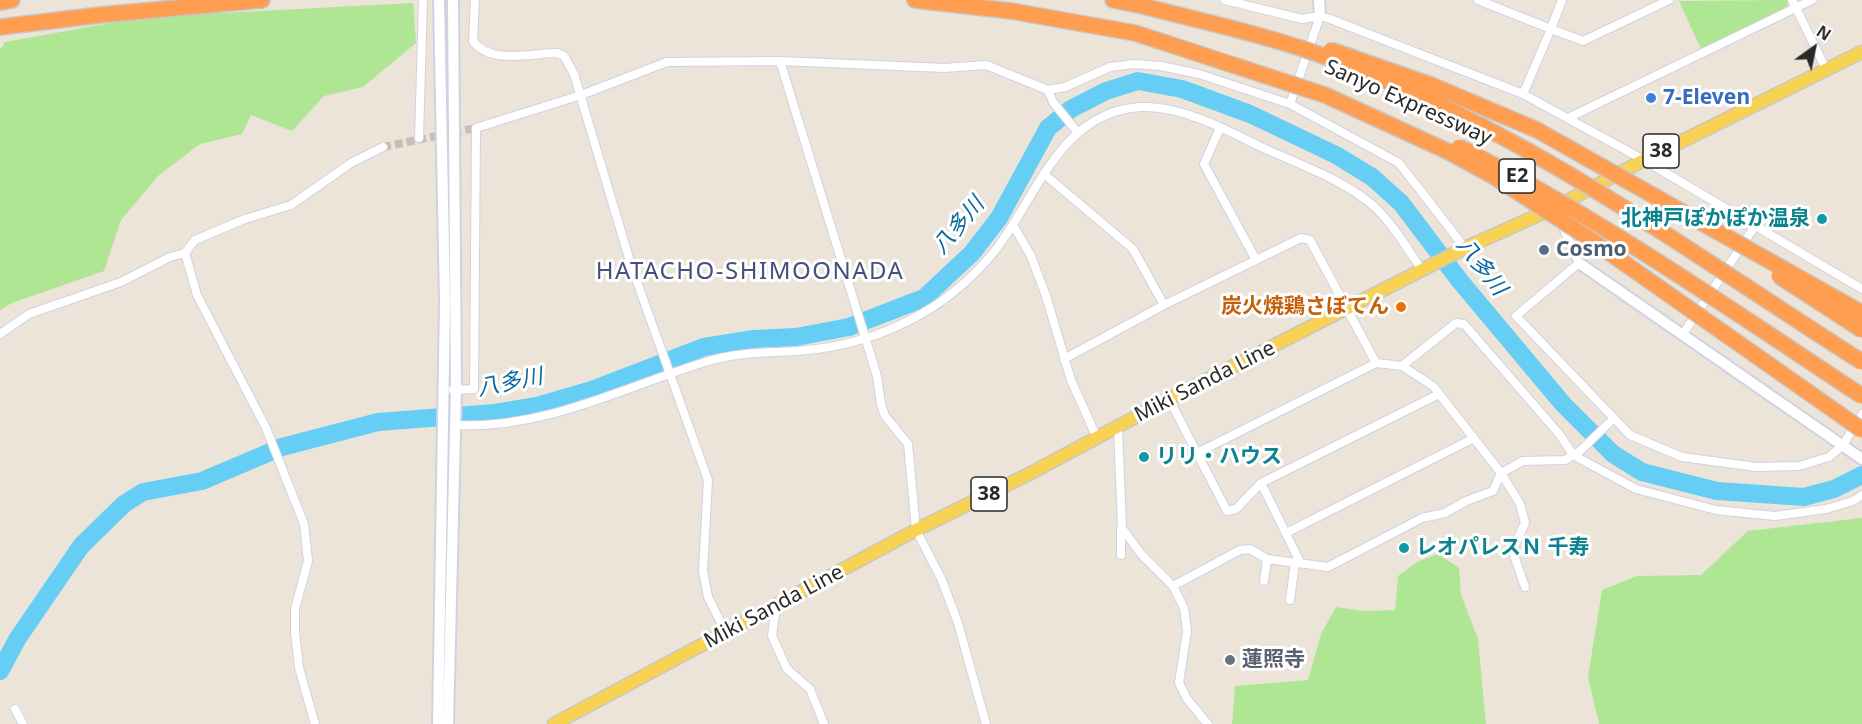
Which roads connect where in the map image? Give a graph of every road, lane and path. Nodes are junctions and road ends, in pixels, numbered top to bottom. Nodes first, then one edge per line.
1 (12, 0) edge
2 (262, 0) edge
3 (423, 0) edge
4 (440, 0) edge
5 (453, 0) edge
6 (475, 0) edge
7 (915, 0) edge
8 (1113, 0) edge
9 (1225, 0) edge
10 (1319, 0) edge
11 (1478, 0) edge
12 (1562, 0) edge
13 (1812, 0) edge
14 (1665, 1) edge
15 (0, 2) edge
16 (1794, 4) edge
17 (1143, 6) junction
18 (1320, 16) junction
19 (0, 27) edge
20 (1551, 29) junction
21 (1135, 33) junction
22 (1862, 52) edge
23 (780, 61) junction
24 (1827, 71) junction
25 (1048, 90) junction
26 (1523, 94) junction
27 (581, 95) junction
28 (1290, 104) junction
29 (1568, 118) junction
30 (1220, 128) junction
31 (1078, 133) junction
32 (419, 138) dead end
33 (383, 147) tunnel mouth
34 (1644, 160) junction
35 (1044, 174) junction
36 (1648, 192) junction
37 (1554, 208) junction
38 (1013, 225) junction
39 (1755, 226) junction
40 (1462, 249) junction
41 (185, 253) junction
42 (1256, 260) junction
43 (1579, 263) junction
44 (1424, 269) junction
45 (1862, 289) edge
46 (1164, 305) junction
47 (1348, 308) junction
48 (1862, 313) edge
49 (1862, 330) edge
50 (0, 334) edge
51 (1683, 334) junction
52 (864, 340) junction
53 (1064, 359) junction
54 (1862, 362) edge
55 (1376, 363) junction
56 (1402, 366) junction
57 (671, 375) junction
58 (443, 390) junction
59 (456, 390) junction
60 (1439, 394) junction
61 (1862, 396) edge
62 (1169, 399) junction
63 (1862, 414) edge
64 (1611, 420) junction
65 (455, 425) junction
66 (1118, 427) junction
67 (1862, 430) edge
68 (1097, 438) junction
69 (1474, 438) junction
70 (1843, 445) junction
71 (1197, 453) junction
72 (1577, 453) junction
73 (1862, 459) edge
74 (1501, 473) junction
75 (1261, 483) junction
76 (1862, 495) edge
77 (1122, 528) junction
78 (916, 530) junction
79 (1286, 533) junction
80 (1121, 555) dead end
81 (1267, 560) junction
82 (1297, 562) junction
83 (1264, 581) dead end
84 (1173, 586) junction
85 (1525, 587) dead end
86 (1290, 600) dead end
87 (776, 606) junction
88 (726, 633) junction
89 (15, 709) dead end
90 (23, 724) edge
91 (315, 724) edge
92 (438, 724) edge
93 (448, 724) edge
94 (554, 724) edge
95 (824, 724) edge
96 (986, 724) edge
97 (1208, 724) edge

1 - 15 highway
2 - 19 highway
3 - 32 street
4 - 58 street
5 - 59 street
6 - 27 street
7 - 21 highway, Sanyo Expressway / E2
8 - 17 highway, Sanyo Expressway / E2
9 - 18 street
10 - 18 street
11 - 20 street
12 - 20 street
13 - 16 street
14 - 20 street
16 - 24 street
16 - 29 street
17 - 36 highway, E2, bridge
17 - 54 highway, Sanyo Expressway / E2, bridge
18 - 26 street
18 - 28 street
20 - 26 street
21 - 61 highway, Sanyo Expressway / E2, bridge
21 - 67 highway, bridge
22 - 24 main road, Miki Sanda Line / 38
23 - 25 street
23 - 27 street
23 - 52 street
24 - 34 main road, Miki Sanda Line / 38
25 - 28 street
25 - 31 street
26 - 29 street
27 - 57 street
27 - 59 street
28 - 40 street
29 - 34 street
30 - 31 street
30 - 42 street
30 - 44 street
31 - 35 street
33 - 41 street
34 - 37 main road, Miki Sanda Line / 38
34 - 39 street
35 - 38 street
35 - 46 street
36 - 48 highway, bridge
36 - 49 highway, E2, bridge
37 - 40 main road, Miki Sanda Line / 38
37 - 43 street
38 - 52 street
38 - 53 street
39 - 45 street
39 - 51 street
40 - 44 main road, Miki Sanda Line / 38
41 - 50 street
41 - 91 street
42 - 46 street
42 - 47 street
43 - 51 street
43 - 64 street
44 - 47 main road, Miki Sanda Line / 38
46 - 53 street
47 - 55 street
47 - 62 main road, Miki Sanda Line / 38
51 - 70 street
52 - 57 street
52 - 78 street
53 - 68 street
55 - 56 street
55 - 71 street
56 - 60 street
56 - 72 street
57 - 65 street
57 - 88 street
58 - 59 street
58 - 92 street
59 - 65 street
60 - 69 street
60 - 75 street
62 - 66 main road, Miki Sanda Line / 38
62 - 71 street
63 - 70 street
64 - 70 street
64 - 72 street
65 - 93 street
66 - 68 main road, Miki Sanda Line / 38
66 - 77 street
68 - 78 main road, Miki Sanda Line / 38
69 - 74 street
69 - 79 street
70 - 73 street
71 - 75 street
72 - 74 street
72 - 76 street
74 - 82 street
74 - 85 street
75 - 79 street
77 - 80 street
77 - 84 street
78 - 87 main road, Miki Sanda Line / 38
78 - 96 street
79 - 82 street
81 - 82 street
81 - 83 street
81 - 84 street
82 - 86 street
84 - 97 street
87 - 88 main road, Miki Sanda Line / 38
87 - 95 street
88 - 94 main road, Miki Sanda Line / 38
89 - 90 street

